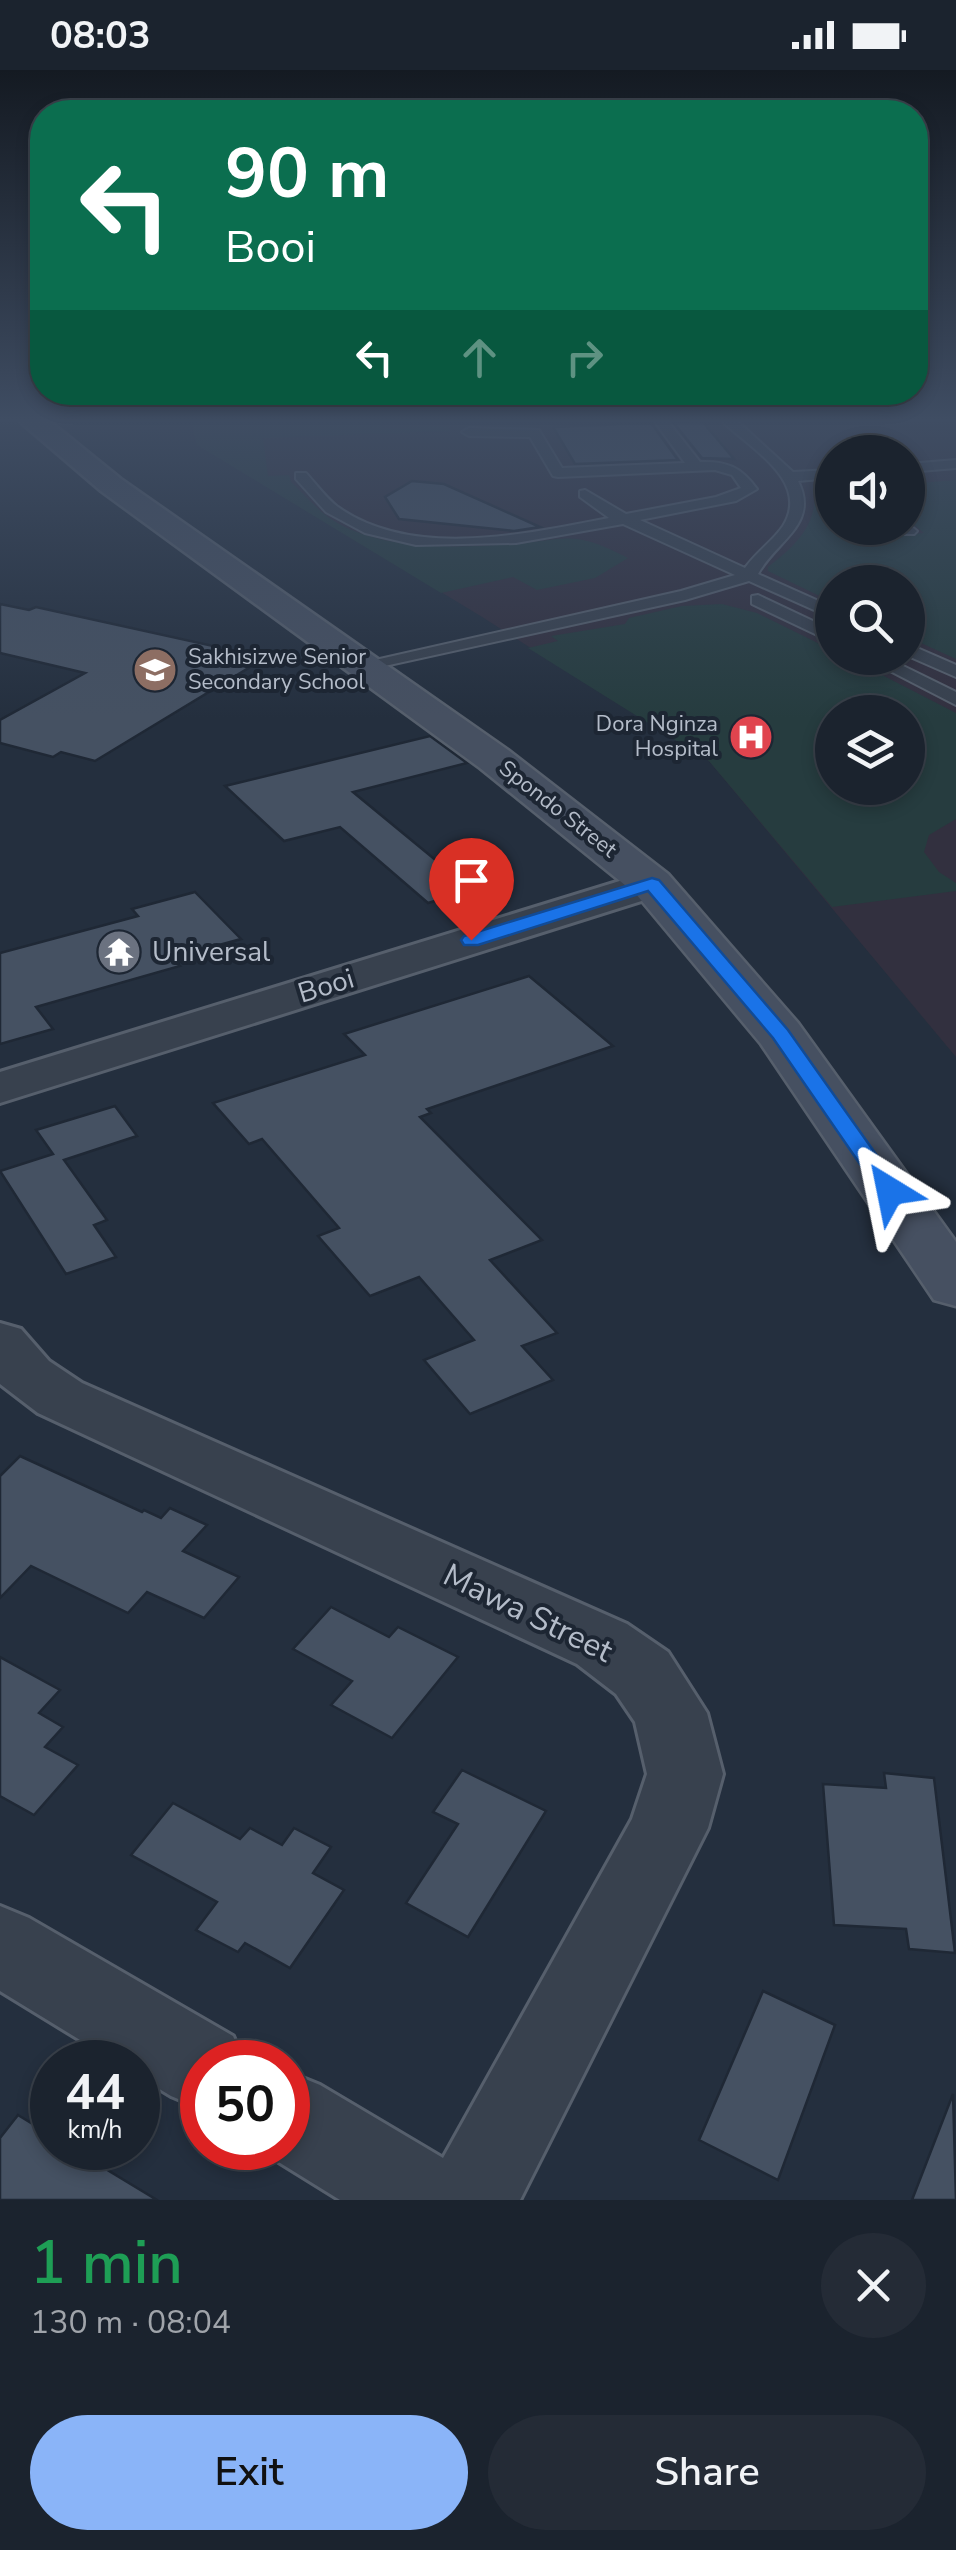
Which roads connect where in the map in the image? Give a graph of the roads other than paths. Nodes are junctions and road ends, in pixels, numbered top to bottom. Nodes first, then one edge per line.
1 (158, 518) edge
2 (343, 518) edge
3 (624, 518) edge
4 (626, 518) edge
5 (794, 518) edge
6 (597, 524) junction
7 (751, 569) junction
8 (700, 574) junction
9 (724, 575) junction
10 (815, 605) edge
11 (815, 627) edge
12 (925, 657) edge
13 (357, 660) junction
14 (956, 672) edge
15 (908, 675) edge
16 (956, 699) edge
17 (652, 884) junction
18 (0, 1088) edge
19 (956, 1286) edge
20 (0, 1343) edge
21 (0, 1946) edge
22 (180, 2053) edge
23 (310, 2130) edge
24 (426, 2200) edge
25 (471, 2200) edge

1 - 13 main road, Spondo Street
2 - 6 lane
3 - 6 lane
4 - 9 lane
5 - 7 lane
6 - 8 lane
7 - 9 lane
7 - 10 lane
8 - 9 lane
8 - 13 lane
9 - 11 lane
9 - 13 lane
12 - 14 lane
13 - 17 main road, Spondo Street
15 - 16 lane
17 - 18 street, Booi
17 - 19 main road, Spondo Street
20 - 25 street, Mawa Street
21 - 22 street
23 - 24 street

